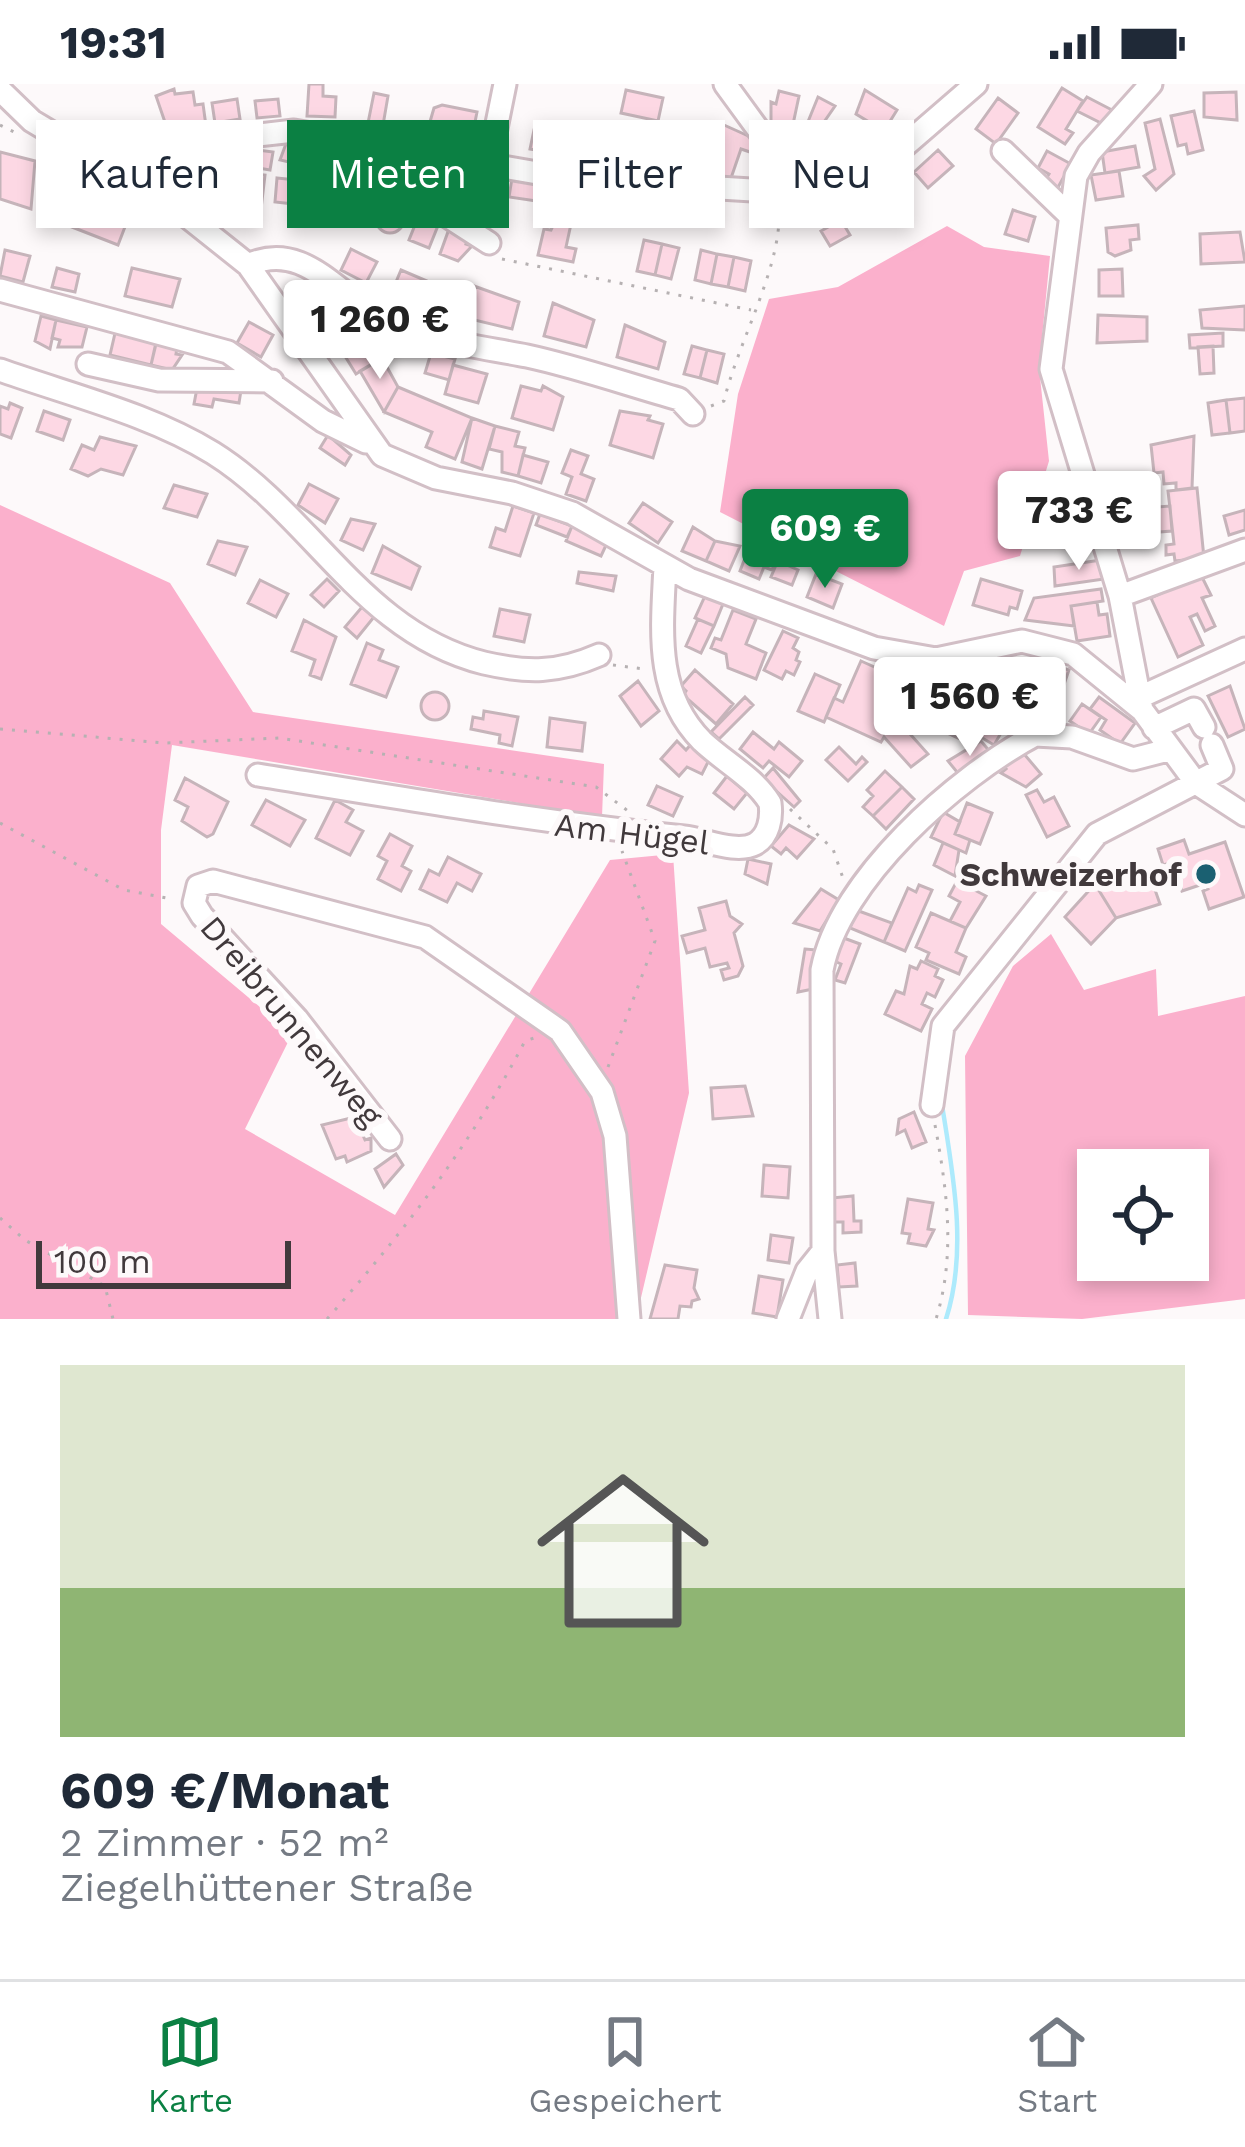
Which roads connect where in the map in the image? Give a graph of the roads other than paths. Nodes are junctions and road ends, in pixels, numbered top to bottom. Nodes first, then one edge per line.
1 (505, 84) edge
2 (724, 84) edge
3 (976, 84) edge
4 (1151, 84) edge
5 (0, 90) edge
6 (498, 120) edge
7 (751, 120) edge
8 (36, 123) edge
9 (914, 138) edge
10 (1003, 151) dead end
11 (509, 167) edge
12 (749, 192) edge
13 (1067, 213) junction
14 (202, 228) edge
15 (466, 228) edge
16 (489, 243) road end
17 (248, 265) junction
18 (0, 290) edge
19 (88, 364) dead end
20 (0, 370) edge
21 (272, 381) junction
22 (693, 414) road end
23 (368, 443) junction
24 (1245, 550) edge
25 (665, 566) junction
26 (1120, 596) junction
27 (1245, 650) edge
28 (910, 658) junction
29 (607, 661) road end
30 (1145, 712) junction
31 (1044, 733) junction
32 (1168, 750) junction
33 (258, 775) dead end
34 (1196, 783) junction
35 (1245, 815) edge
36 (932, 1105) road end
37 (390, 1139) dead end
38 (824, 1251) junction
39 (629, 1319) edge
40 (788, 1319) edge
41 (830, 1319) edge

1 - 6 street
2 - 7 street
3 - 9 street
4 - 13 street
5 - 8 street
10 - 13 street
11 - 12 street
13 - 26 street
14 - 17 street
15 - 16 street
17 - 22 street
17 - 23 street
18 - 21 street
19 - 21 street
20 - 29 street
21 - 23 street
23 - 25 street
24 - 26 street
25 - 28 street
25 - 33 street, Am Hügel
26 - 30 street
27 - 30 street
28 - 30 street
28 - 31 street
30 - 32 street
30 - 34 street
31 - 32 street
31 - 38 street
32 - 34 street
34 - 35 street
34 - 36 street
37 - 39 street, Dreibrunnenweg
38 - 40 street
38 - 41 street

